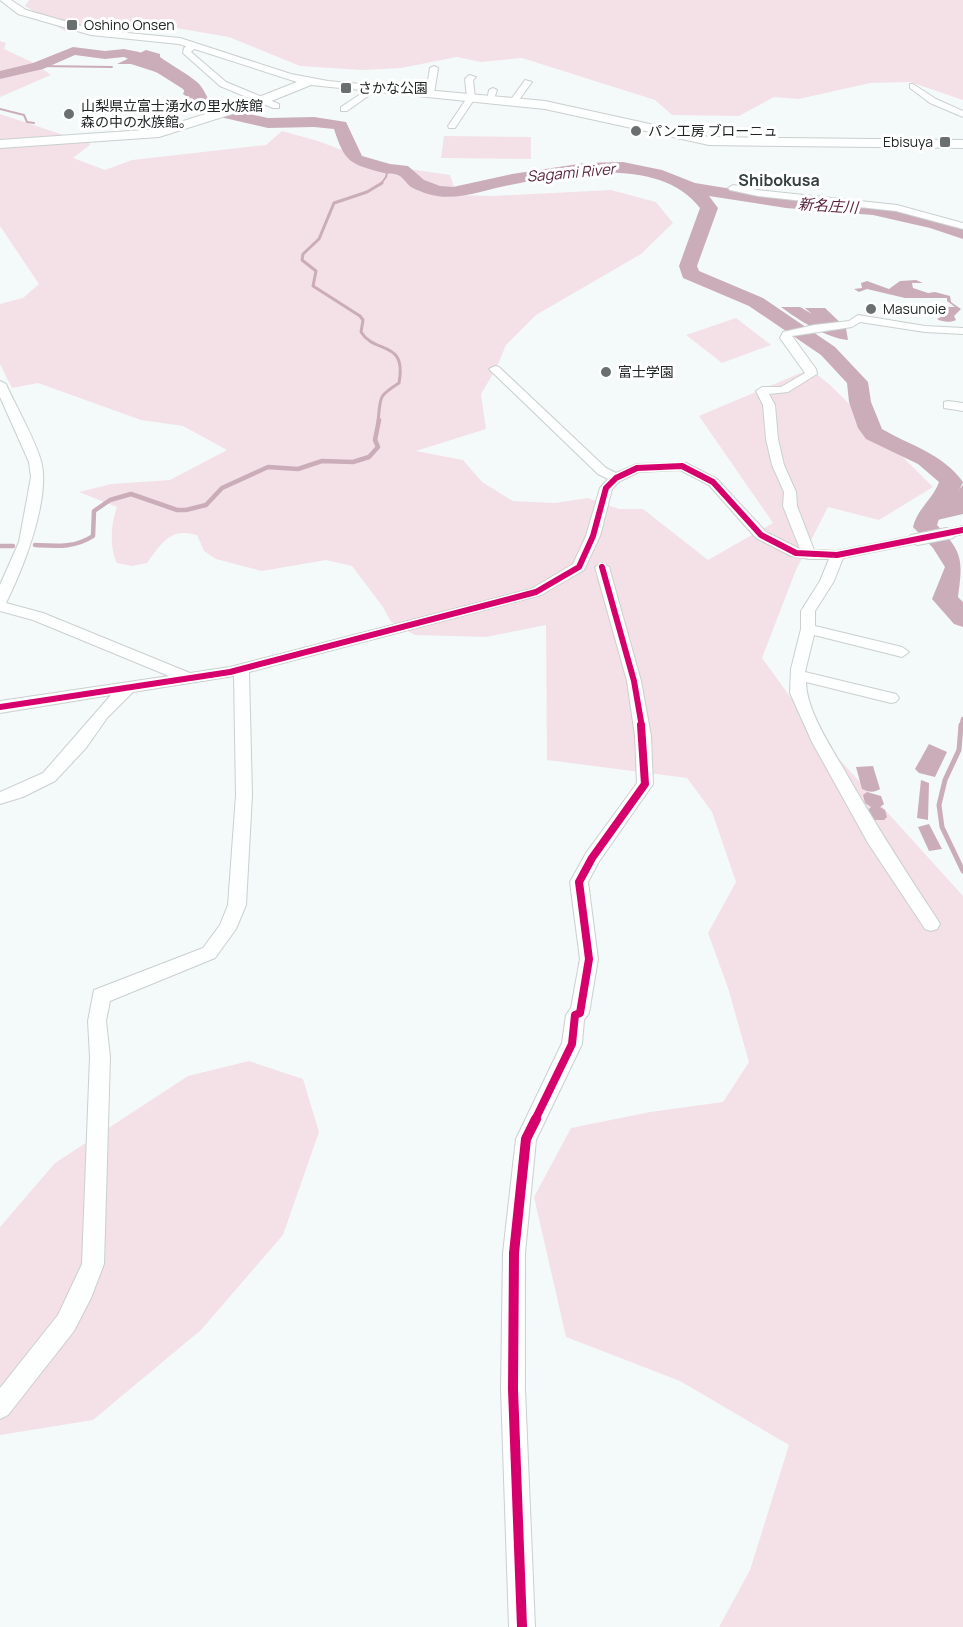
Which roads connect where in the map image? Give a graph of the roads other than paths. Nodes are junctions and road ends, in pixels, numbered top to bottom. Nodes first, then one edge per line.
1 (10, 2) edge
2 (194, 45) junction
3 (434, 69) dead end
4 (472, 77) dead end
5 (309, 82) junction
6 (528, 82) dead end
7 (913, 86) dead end
8 (374, 89) junction
9 (430, 94) junction
10 (471, 98) junction
11 (262, 101) junction
12 (513, 102) junction
13 (276, 106) dead end
14 (344, 109) dead end
15 (963, 114) edge
16 (452, 126) dead end
17 (0, 144) edge
18 (963, 144) edge
19 (733, 188) dead end
20 (963, 226) edge
21 (963, 331) edge
22 (495, 369) dead end
23 (0, 384) edge
24 (948, 405) dead end
25 (963, 407) edge
26 (616, 478) junction
27 (955, 532) edge
28 (918, 540) joint
29 (809, 555) junction
30 (837, 555) junction
31 (602, 567) dead end
32 (0, 603) edge
33 (808, 629) junction
34 (902, 652) dead end
35 (241, 669) junction
36 (798, 675) junction
37 (189, 678) junction
38 (128, 688) junction
39 (891, 698) dead end
40 (0, 707) edge
41 (0, 798) edge
42 (931, 924) dead end
43 (0, 1407) edge
44 (522, 1627) edge

1 - 2 street
2 - 5 street
2 - 11 street
3 - 9 street
4 - 10 street
5 - 8 street
5 - 11 street
6 - 12 street
7 - 15 street
8 - 9 street
8 - 14 street
9 - 10 street
10 - 12 street
10 - 16 street
11 - 13 street
11 - 17 street
12 - 18 street
19 - 20 street
21 - 29 street
22 - 26 street
23 - 32 street
24 - 25 street
26 - 29 street
26 - 35 street
27 - 28 street
28 - 30 street
29 - 30 street
30 - 33 street
31 - 44 street
32 - 37 street
33 - 34 street
33 - 36 street
35 - 37 street
35 - 43 street
36 - 39 street
36 - 42 street
37 - 38 street
38 - 40 street
38 - 41 street

